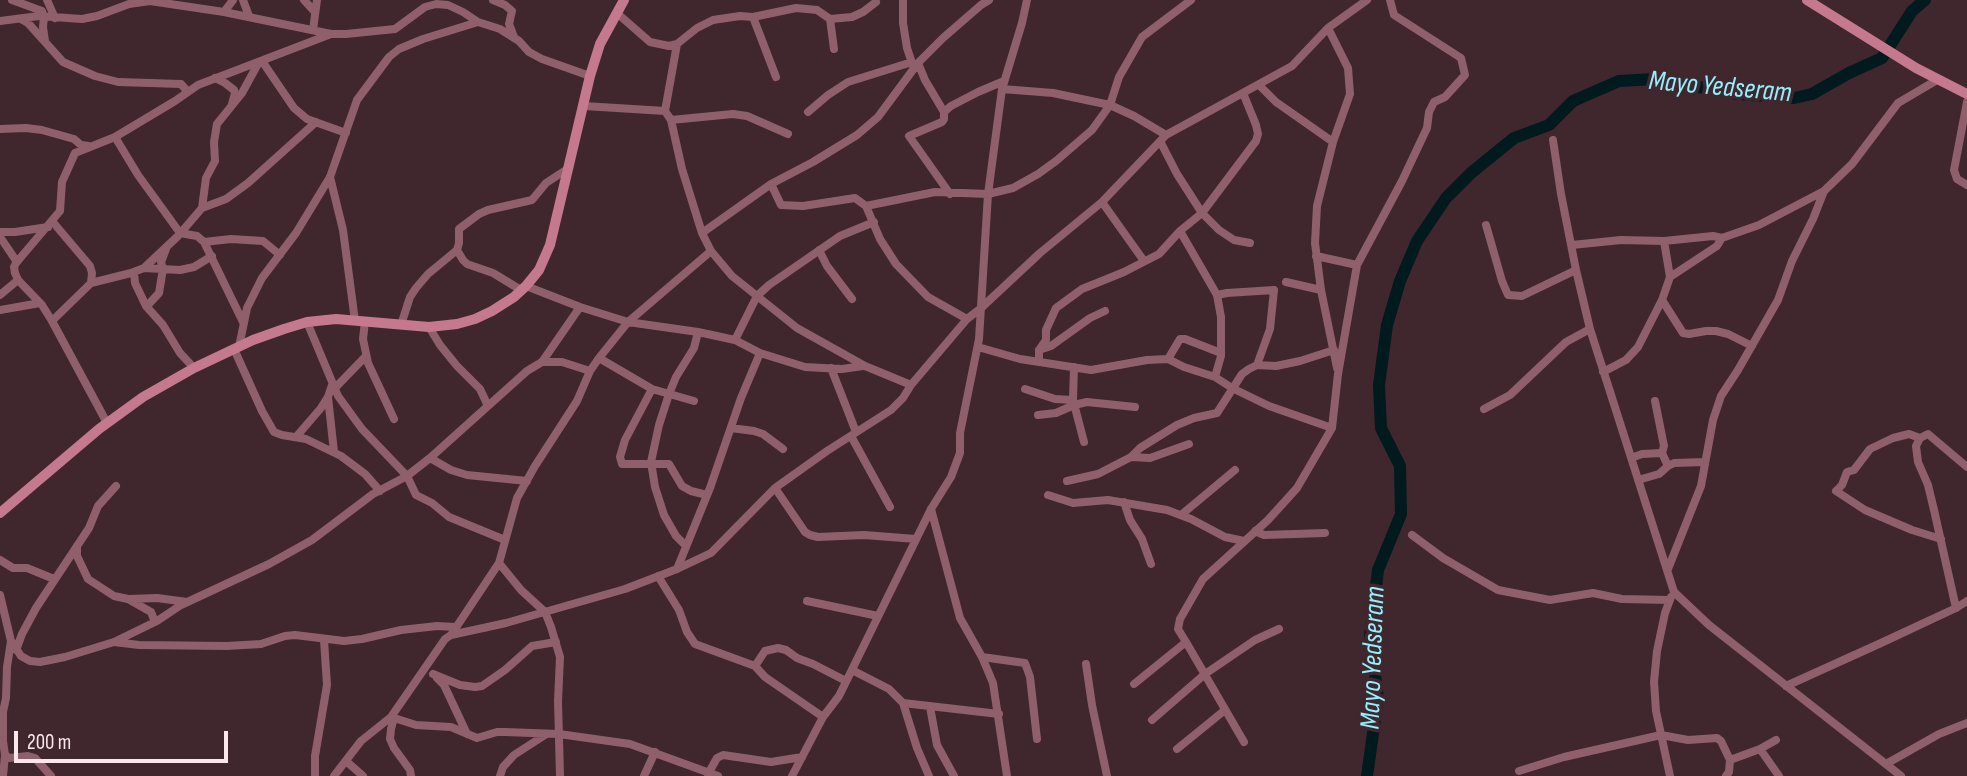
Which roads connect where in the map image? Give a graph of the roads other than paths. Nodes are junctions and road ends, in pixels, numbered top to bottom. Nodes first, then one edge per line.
1 (12, 0) edge
2 (47, 0) edge
3 (233, 0) edge
4 (243, 0) edge
5 (304, 0) edge
6 (317, 0) edge
7 (493, 0) edge
8 (624, 0) edge
9 (903, 0) edge
10 (989, 0) edge
11 (1027, 0) edge
12 (1191, 0) edge
13 (1367, 0) edge
14 (1390, 0) edge
15 (1807, 0) edge
16 (150, 1) edge
17 (26, 2) edge
18 (434, 2) edge
19 (876, 2) edge
20 (224, 12) junction
21 (316, 12) junction
22 (618, 14) junction
23 (249, 16) junction
24 (44, 17) junction
25 (753, 17) junction
26 (21, 18) junction
27 (55, 18) junction
28 (830, 19) junction
29 (2, 20) edge
30 (478, 22) junction
31 (1328, 27) junction
32 (313, 30) junction
33 (331, 34) junction
34 (515, 38) junction
35 (46, 44) junction
36 (677, 44) junction
37 (834, 49) dead end
38 (260, 62) junction
39 (915, 64) junction
40 (590, 76) junction
41 (776, 77) dead end
42 (215, 78) junction
43 (1937, 80) junction
44 (1003, 85) junction
45 (1259, 85) junction
46 (188, 92) junction
47 (1244, 93) junction
48 (1967, 94) edge
49 (1967, 102) edge
50 (1110, 105) junction
51 (584, 106) junction
52 (230, 110) junction
53 (665, 111) junction
54 (808, 112) dead end
55 (944, 112) junction
56 (671, 120) junction
57 (316, 122) junction
58 (0, 130) edge
59 (346, 133) junction
60 (788, 134) dead end
61 (115, 136) junction
62 (1163, 138) junction
63 (1553, 140) dead end
64 (1333, 142) junction
65 (92, 146) junction
66 (569, 168) junction
67 (330, 177) junction
68 (771, 184) junction
69 (1967, 185) edge
70 (1824, 191) junction
71 (950, 194) junction
72 (988, 194) junction
73 (1102, 202) junction
74 (866, 206) junction
75 (202, 208) junction
76 (1202, 213) junction
77 (874, 222) junction
78 (50, 224) junction
79 (1486, 225) dead end
80 (1180, 232) junction
81 (180, 233) junction
82 (702, 233) junction
83 (0, 234) edge
84 (1722, 237) junction
85 (1664, 241) junction
86 (204, 242) junction
87 (1250, 243) dead end
88 (168, 245) junction
89 (1572, 245) junction
90 (457, 250) junction
91 (819, 250) junction
92 (711, 251) junction
93 (279, 255) junction
94 (212, 256) junction
95 (1316, 256) junction
96 (1144, 261) junction
97 (17, 262) junction
98 (1357, 265) junction
99 (144, 268) junction
100 (163, 269) junction
101 (1576, 270) junction
102 (134, 272) junction
103 (122, 275) junction
104 (1670, 277) junction
105 (18, 279) junction
106 (1286, 282) dead end
107 (91, 283) junction
108 (135, 283) junction
109 (524, 288) junction
110 (1321, 290) junction
111 (0, 295) edge
112 (1217, 295) junction
113 (757, 296) junction
114 (852, 299) dead end
115 (1662, 300) junction
116 (40, 303) junction
117 (148, 306) junction
118 (580, 307) junction
119 (980, 309) junction
120 (0, 310) edge
121 (1105, 312) dead end
122 (967, 319) junction
123 (52, 321) junction
124 (360, 321) junction
125 (628, 322) junction
126 (243, 323) junction
127 (307, 323) junction
128 (401, 325) junction
129 (429, 327) junction
130 (1590, 330) junction
131 (698, 332) junction
132 (735, 340) junction
133 (1752, 346) junction
134 (978, 347) junction
135 (237, 348) junction
136 (1039, 350) junction
137 (1334, 350) junction
138 (760, 353) junction
139 (1221, 353) junction
140 (366, 356) junction
141 (599, 358) junction
142 (1168, 359) junction
143 (542, 362) junction
144 (1039, 362) junction
145 (1257, 365) junction
146 (865, 366) junction
147 (1074, 367) junction
148 (194, 368) junction
149 (831, 368) junction
150 (590, 371) junction
151 (1603, 372) junction
152 (1338, 374) junction
153 (1215, 377) junction
154 (911, 385) junction
155 (333, 387) junction
156 (1233, 388) junction
157 (652, 389) junction
158 (1025, 389) dead end
159 (669, 394) junction
160 (328, 397) junction
161 (694, 401) dead end
162 (1655, 401) dead end
163 (1073, 403) junction
164 (488, 406) junction
165 (1135, 407) dead end
166 (1484, 409) dead end
167 (1038, 415) dead end
168 (394, 419) dead end
169 (107, 423) junction
170 (731, 428) junction
171 (1332, 428) junction
172 (854, 434) junction
173 (296, 437) junction
174 (1920, 438) junction
175 (1084, 442) dead end
176 (1189, 444) dead end
177 (783, 449) dead end
178 (334, 452) junction
179 (1662, 453) junction
180 (1131, 457) junction
181 (430, 458) junction
182 (1631, 458) junction
183 (1705, 462) junction
184 (651, 465) junction
185 (1668, 466) junction
186 (1967, 467) edge
187 (1236, 470) dead end
188 (407, 476) junction
189 (1638, 480) junction
190 (527, 481) junction
191 (1067, 481) dead end
192 (116, 486) dead end
193 (775, 488) junction
194 (380, 491) junction
195 (707, 495) junction
196 (1048, 495) dead end
197 (1125, 502) junction
198 (890, 507) dead end
199 (932, 509) junction
200 (0, 513) edge
201 (1181, 515) junction
202 (1255, 531) junction
203 (1325, 533) dead end
204 (1412, 535) dead end
205 (916, 539) junction
206 (1941, 539) junction
207 (505, 540) junction
208 (1244, 541) junction
209 (77, 544) junction
210 (686, 546) junction
211 (0, 560) edge
212 (499, 563) junction
213 (1151, 564) dead end
214 (677, 569) junction
215 (1668, 569) junction
216 (658, 576) junction
217 (54, 579) junction
218 (1674, 592) junction
219 (0, 595) edge
220 (128, 600) junction
221 (1670, 600) junction
222 (807, 601) dead end
223 (1967, 601) edge
224 (187, 602) junction
225 (1956, 608) junction
226 (545, 612) junction
227 (878, 616) junction
228 (155, 622) junction
229 (1279, 629) dead end
230 (453, 631) junction
231 (324, 640) junction
232 (11, 641) junction
233 (114, 642) junction
234 (556, 642) junction
235 (1186, 642) junction
236 (16, 650) junction
237 (982, 657) junction
238 (1086, 664) dead end
239 (755, 666) junction
240 (3, 668) edge
241 (425, 668) junction
242 (852, 670) junction
243 (433, 674) junction
244 (1205, 674) junction
245 (846, 681) junction
246 (1133, 684) dead end
247 (1786, 686) junction
248 (903, 703) junction
249 (930, 707) junction
250 (1225, 710) junction
251 (1, 713) edge
252 (999, 714) junction
253 (823, 717) junction
254 (393, 718) junction
255 (1152, 720) dead end
256 (1967, 723) edge
257 (467, 734) junction
258 (547, 734) junction
259 (559, 734) junction
260 (1661, 735) junction
261 (1037, 739) dead end
262 (1776, 740) dead end
263 (1244, 742) dead end
264 (1177, 749) dead end
265 (1760, 749) junction
266 (655, 752) junction
267 (5, 755) junction
268 (802, 757) junction
269 (1730, 760) junction
270 (346, 761) junction
271 (1886, 764) junction
272 (1520, 771) dead end
273 (711, 774) edge
274 (795, 774) edge
275 (3, 776) edge
276 (51, 776) edge
277 (315, 776) edge
278 (334, 776) edge
279 (363, 776) edge
280 (411, 776) edge
281 (500, 776) edge
282 (560, 776) edge
283 (644, 776) edge
284 (929, 776) edge
285 (954, 776) edge
286 (1007, 776) edge
287 (1107, 776) edge
288 (1670, 776) edge
289 (1726, 776) edge
290 (1779, 776) edge
291 (1901, 776) edge

1 - 17 street
2 - 27 street
3 - 20 street
4 - 23 street
5 - 21 street
6 - 21 street
7 - 34 street
8 - 22 main road
9 - 39 street
10 - 39 street
11 - 44 street
12 - 50 street
13 - 31 street
14 - 98 street
15 - 43 main road
16 - 20 street
16 - 27 street
17 - 24 street
17 - 29 street
18 - 30 street
18 - 33 street
19 - 28 street
20 - 23 street
21 - 32 street
22 - 36 street
22 - 40 main road
23 - 32 street
24 - 26 street
24 - 27 street
24 - 35 street
25 - 28 street
25 - 36 street
25 - 41 street
26 - 29 street
26 - 35 street
28 - 37 street
30 - 34 street
30 - 59 street
31 - 45 street
31 - 64 street
32 - 33 street
33 - 38 street
34 - 40 street
35 - 46 street
36 - 53 street
38 - 42 street
38 - 52 street
38 - 57 street
39 - 54 street
39 - 55 street
39 - 68 street
40 - 51 main road
42 - 46 street
42 - 52 street
43 - 48 main road
43 - 70 street
44 - 50 street
44 - 55 street
44 - 72 street
45 - 47 street
45 - 64 street
46 - 61 street
47 - 62 street
47 - 76 street
49 - 69 street
50 - 62 street
50 - 72 street
51 - 53 street
51 - 66 main road
52 - 75 street
53 - 56 street
55 - 71 street
56 - 60 street
56 - 82 street
57 - 59 street
57 - 75 street
58 - 65 street
59 - 67 street
61 - 65 street
61 - 81 street
62 - 73 street
62 - 76 street
63 - 89 street
64 - 95 street
65 - 78 street
66 - 90 street
66 - 109 main road
67 - 93 street
67 - 124 street
68 - 74 street
68 - 82 street
70 - 84 street
70 - 133 street
71 - 72 street
71 - 74 street
72 - 119 street
73 - 96 street
73 - 119 street
74 - 77 street
75 - 81 street
76 - 80 street
76 - 87 street
77 - 91 street
77 - 122 street
78 - 83 street
78 - 97 street
78 - 107 street
79 - 101 street
80 - 96 street
80 - 112 street
81 - 86 street
81 - 88 street
82 - 92 street
83 - 97 street
84 - 85 street
84 - 104 street
85 - 89 street
85 - 104 street
86 - 93 street
86 - 94 street
88 - 99 street
88 - 100 street
89 - 101 street
90 - 109 street
90 - 128 street
91 - 113 street
91 - 114 street
92 - 113 street
92 - 125 street
93 - 126 street
94 - 100 street
94 - 126 street
95 - 98 street
95 - 110 street
96 - 136 street
97 - 105 street
98 - 152 street
99 - 100 street
99 - 102 street
100 - 117 street
101 - 130 street
102 - 103 street
102 - 108 street
103 - 107 street
103 - 108 street
104 - 115 street
105 - 111 street
105 - 116 street
106 - 110 street
107 - 123 street
108 - 117 street
109 - 118 street
109 - 129 main road
110 - 137 street
112 - 139 street
112 - 145 street
113 - 132 street
113 - 146 street
115 - 133 street
115 - 151 street
116 - 120 street
116 - 123 street
117 - 148 street
118 - 125 street
118 - 143 street
119 - 122 street
119 - 134 street
121 - 136 street
122 - 154 street
123 - 169 street
124 - 127 main road
124 - 128 main road
124 - 140 street
125 - 131 street
125 - 141 street
126 - 135 street
127 - 135 main road
127 - 155 street
128 - 129 main road
129 - 164 street
130 - 151 street
130 - 166 street
131 - 132 street
131 - 159 street
132 - 138 street
133 - 183 street
134 - 144 street
134 - 199 street
135 - 148 main road
135 - 173 street
136 - 144 street
137 - 145 street
137 - 152 street
138 - 149 street
138 - 170 street
139 - 142 street
139 - 153 street
140 - 155 street
140 - 168 street
141 - 150 street
141 - 157 street
142 - 147 street
142 - 153 street
143 - 150 street
143 - 164 street
144 - 147 street
145 - 156 street
146 - 149 street
146 - 154 street
147 - 163 street
148 - 169 main road
149 - 172 street
150 - 190 street
151 - 182 street
152 - 171 street
153 - 156 street
154 - 172 street
155 - 160 street
155 - 188 street
156 - 171 street
156 - 180 street
157 - 159 street
157 - 184 street
158 - 163 street
159 - 161 street
159 - 184 street
160 - 173 street
160 - 178 street
162 - 179 street
163 - 165 street
163 - 167 street
163 - 175 street
164 - 181 street
169 - 200 main road
170 - 177 street
170 - 195 street
171 - 202 street
172 - 193 street
172 - 198 street
173 - 178 street
174 - 186 street
174 - 206 street
174 - 206 street
176 - 180 street
178 - 194 street
179 - 182 street
179 - 185 street
180 - 191 street
181 - 188 street
181 - 190 street
182 - 189 street
183 - 185 street
183 - 215 street
184 - 195 street
184 - 210 street
185 - 189 street
187 - 201 street
188 - 194 street
188 - 207 street
189 - 215 street
190 - 207 street
192 - 209 street
193 - 205 street
193 - 214 street
194 - 224 street
195 - 210 street
196 - 197 street
197 - 201 street
197 - 213 street
199 - 205 street
199 - 237 street
201 - 208 street
202 - 203 street
202 - 208 street
204 - 221 street
205 - 227 street
206 - 225 street
207 - 212 street
208 - 235 street
209 - 217 street
209 - 220 street
210 - 214 street
211 - 217 street
212 - 226 street
212 - 230 street
214 - 216 street
215 - 218 street
216 - 226 street
216 - 239 street
217 - 236 street
218 - 221 street
218 - 247 street
219 - 232 street
220 - 224 street
220 - 228 street
221 - 260 street
222 - 227 street
223 - 225 street
224 - 228 street
225 - 247 street
226 - 230 street
226 - 234 street
227 - 242 street
228 - 233 street
229 - 244 street
230 - 231 street
230 - 241 street
231 - 233 street
231 - 277 street
232 - 236 street
232 - 240 street
233 - 236 street
234 - 243 street
234 - 259 street
235 - 244 street
235 - 246 street
237 - 252 street
237 - 261 street
238 - 287 street
239 - 245 street
239 - 253 street
240 - 251 street
241 - 243 street
241 - 254 street
242 - 245 street
242 - 248 street
243 - 257 street
244 - 250 street
244 - 255 street
245 - 253 street
247 - 271 street
248 - 249 street
248 - 284 street
249 - 252 street
249 - 285 street
250 - 263 street
250 - 264 street
251 - 267 street
252 - 286 street
253 - 268 street
254 - 257 street
254 - 270 street
254 - 280 street
256 - 271 street
257 - 258 street
258 - 259 street
258 - 281 street
259 - 266 street
259 - 282 street
260 - 269 street
260 - 272 street
260 - 288 street
262 - 265 street
265 - 269 street
265 - 290 street
266 - 273 street
266 - 283 street
267 - 275 street
267 - 276 street
268 - 273 street
268 - 274 street
269 - 289 street
270 - 278 street
270 - 279 street
271 - 291 street

